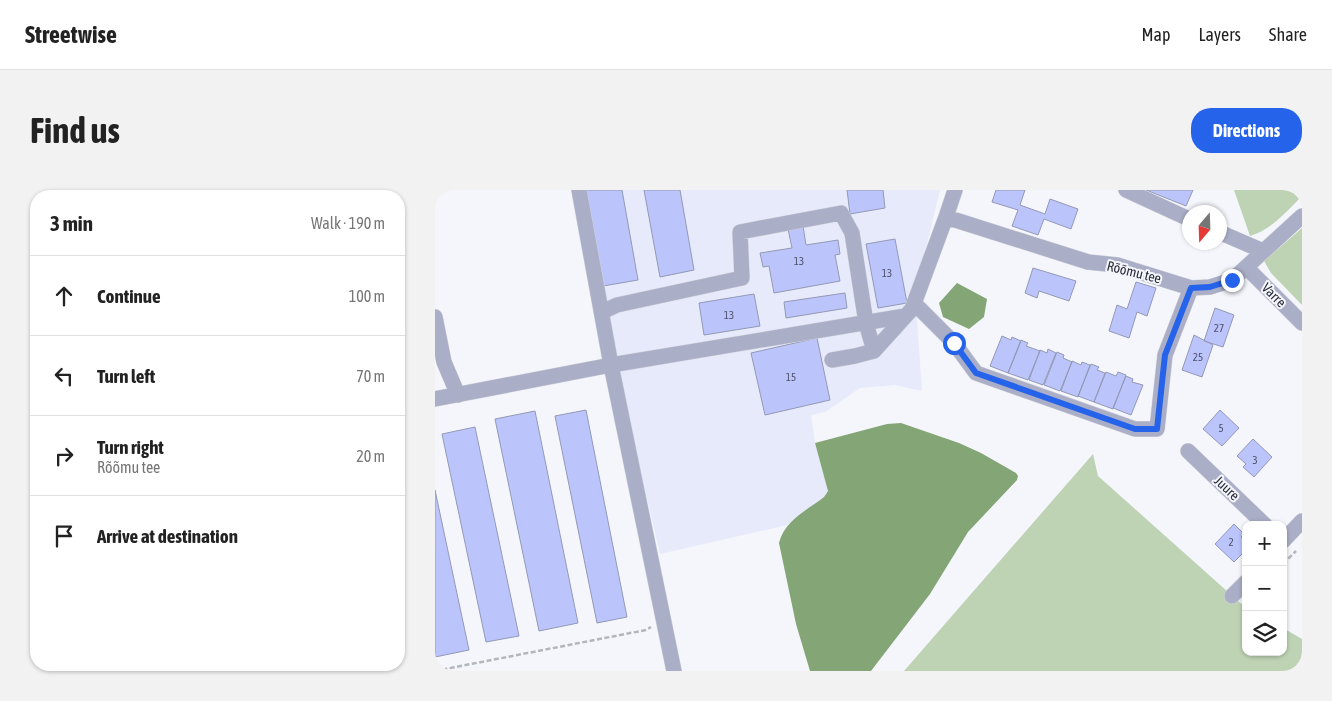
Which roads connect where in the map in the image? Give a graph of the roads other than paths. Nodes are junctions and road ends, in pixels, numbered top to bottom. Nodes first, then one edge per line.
1 (579, 190) edge
2 (955, 190) edge
3 (1126, 190) edge
4 (1182, 216) edge
5 (1302, 216) edge
6 (946, 217) junction
7 (1227, 236) edge
8 (1263, 252) junction
9 (1246, 267) junction
10 (1191, 288) junction
11 (914, 303) junction
12 (601, 312) junction
13 (905, 316) junction
14 (435, 317) edge
15 (866, 323) junction
16 (1302, 323) edge
17 (874, 351) junction
18 (832, 360) dead end
19 (611, 365) junction
20 (458, 395) junction
21 (435, 399) edge
22 (1188, 452) dead end
23 (1261, 521) edge
24 (1302, 521) edge
25 (1287, 537) edge
26 (1242, 586) edge
27 (1232, 596) dead end
28 (674, 671) edge

1 - 12 street
2 - 6 street
3 - 4 street
5 - 8 street, Rõõmu tee
6 - 10 street, Rõõmu tee
6 - 11 street
7 - 8 street
8 - 9 street, Rõõmu tee
9 - 10 street, Rõõmu tee
9 - 16 street, Varre
10 - 11 street
11 - 13 street
12 - 15 street
12 - 19 street
13 - 15 street
13 - 17 street
14 - 20 street
15 - 17 street
15 - 19 street
17 - 18 street
19 - 20 street
19 - 28 street
20 - 21 street
22 - 23 street, Juure
24 - 25 street
26 - 27 street

